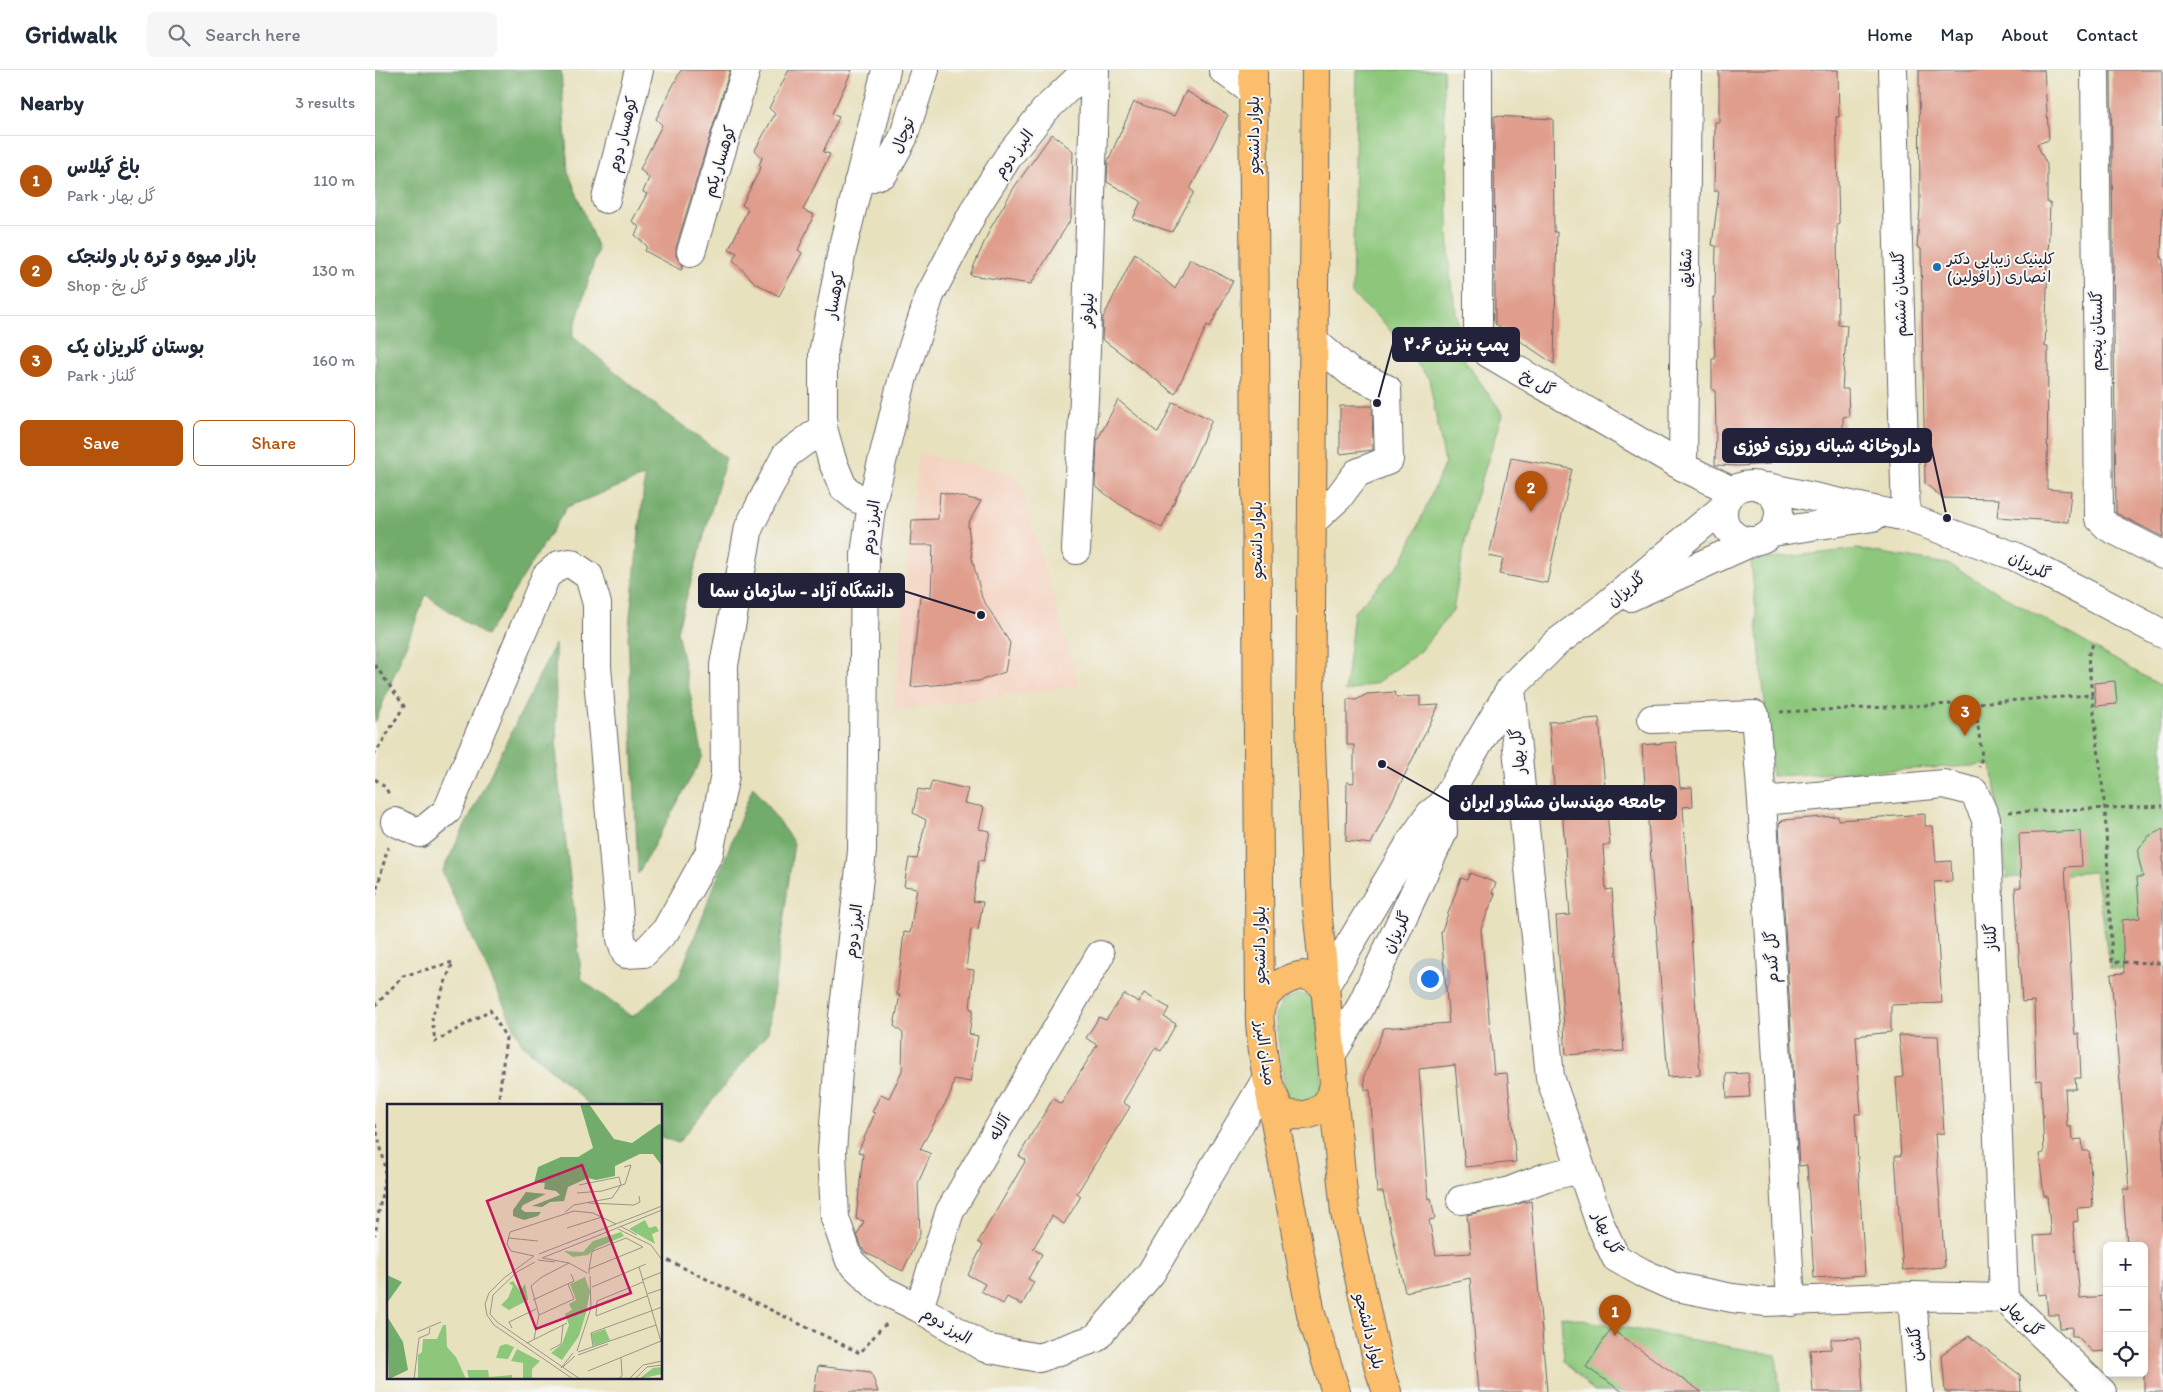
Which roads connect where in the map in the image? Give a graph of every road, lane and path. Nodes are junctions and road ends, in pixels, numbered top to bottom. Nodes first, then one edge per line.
1 (639, 70) edge
2 (746, 70) edge
3 (886, 70) edge
4 (925, 70) edge
5 (1087, 70) edge
6 (1095, 70) edge
7 (1223, 70) edge
8 (1316, 70) edge
9 (1477, 70) edge
10 (1687, 70) edge
11 (1893, 70) edge
12 (2095, 70) edge
13 (1253, 81) edge
14 (859, 182) junction
15 (606, 199) dead end
16 (691, 252) dead end
17 (1314, 341) junction
18 (823, 428) junction
19 (1683, 466) junction
20 (1767, 487) junction
21 (1727, 500) junction
22 (872, 502) junction
23 (1898, 516) junction
24 (1312, 522) junction
25 (1763, 537) junction
26 (1076, 550) dead end
27 (2163, 555) edge
28 (1599, 611) junction
29 (2163, 634) edge
30 (2093, 644) dead end
31 (375, 665) edge
32 (1511, 688) junction
33 (2092, 695) junction
34 (1975, 703) junction
35 (1755, 716) junction
36 (1652, 719) dead end
37 (375, 754) edge
38 (1974, 792) junction
39 (1762, 801) junction
40 (1442, 805) junction
41 (2163, 806) edge
42 (2105, 809) junction
43 (2001, 812) dead end
44 (395, 822) joint
45 (375, 896) edge
46 (1100, 955) dead end
47 (2163, 962) edge
48 (1325, 986) junction
49 (375, 1006) edge
50 (1260, 1010) junction
51 (1332, 1054) junction
52 (1267, 1078) junction
53 (1333, 1092) junction
54 (498, 1104) edge
55 (375, 1124) edge
56 (1581, 1168) junction
57 (1461, 1200) dead end
58 (375, 1235) edge
59 (663, 1258) edge
60 (1911, 1296) junction
61 (2004, 1298) junction
62 (1791, 1302) junction
63 (919, 1308) junction
64 (1336, 1392) edge
65 (1387, 1392) edge
66 (1919, 1392) edge
67 (2102, 1392) edge

1 - 15 street, کوهسار دوم
2 - 16 street, کوهسار یکم
3 - 14 street, کوهسار
4 - 14 street, توچال
5 - 22 street, البرز دوم
6 - 26 street, نیلوفر
7 - 13 street
8 - 17 main road
9 - 19 street, گل یخ
10 - 19 street, شقایق
11 - 23 street, گلستان ششم
12 - 27 street, گلستان پنجم
13 - 50 main road, بلوار دانشجو
14 - 18 street, کوهسار
17 - 24 main road
17 - 24 street
18 - 22 street, کوهسار
18 - 44 street
19 - 21 street, گل یخ
20 - 21 street
20 - 23 street, گلریزان
20 - 25 street
21 - 25 street
21 - 28 street, گلریزان
22 - 63 street, البرز دوم
23 - 25 street, گلریزان
23 - 29 street, گلریزان
24 - 48 main road
25 - 28 street, گلریزان
28 - 32 street, گلریزان
30 - 33 path
31 - 37 path
32 - 40 street, گلریزان
32 - 56 street, گل بهار
33 - 34 path
33 - 42 path
34 - 35 path
34 - 38 path
35 - 36 street
35 - 39 street, گل گندم
38 - 39 street
38 - 61 street, گلناز
39 - 62 street, گل گندم
40 - 48 street, گلریزان
40 - 51 street, گلریزان
41 - 42 path
42 - 43 path
42 - 47 path
44 - 45 path
46 - 63 street, آلاله
48 - 50 main road, میدان البرز
48 - 51 main road
49 - 54 path
50 - 52 main road, میدان البرز
51 - 53 main road
52 - 53 main road, میدان البرز
52 - 63 street, البرز دوم
52 - 64 main road
53 - 65 main road, بلوار دانشجو
55 - 58 path
56 - 57 street
56 - 62 street, گل بهار
59 - 63 path
60 - 61 street, گل بهار
60 - 62 street, گل بهار
60 - 66 street, گلشن
61 - 67 street, گل بهار

